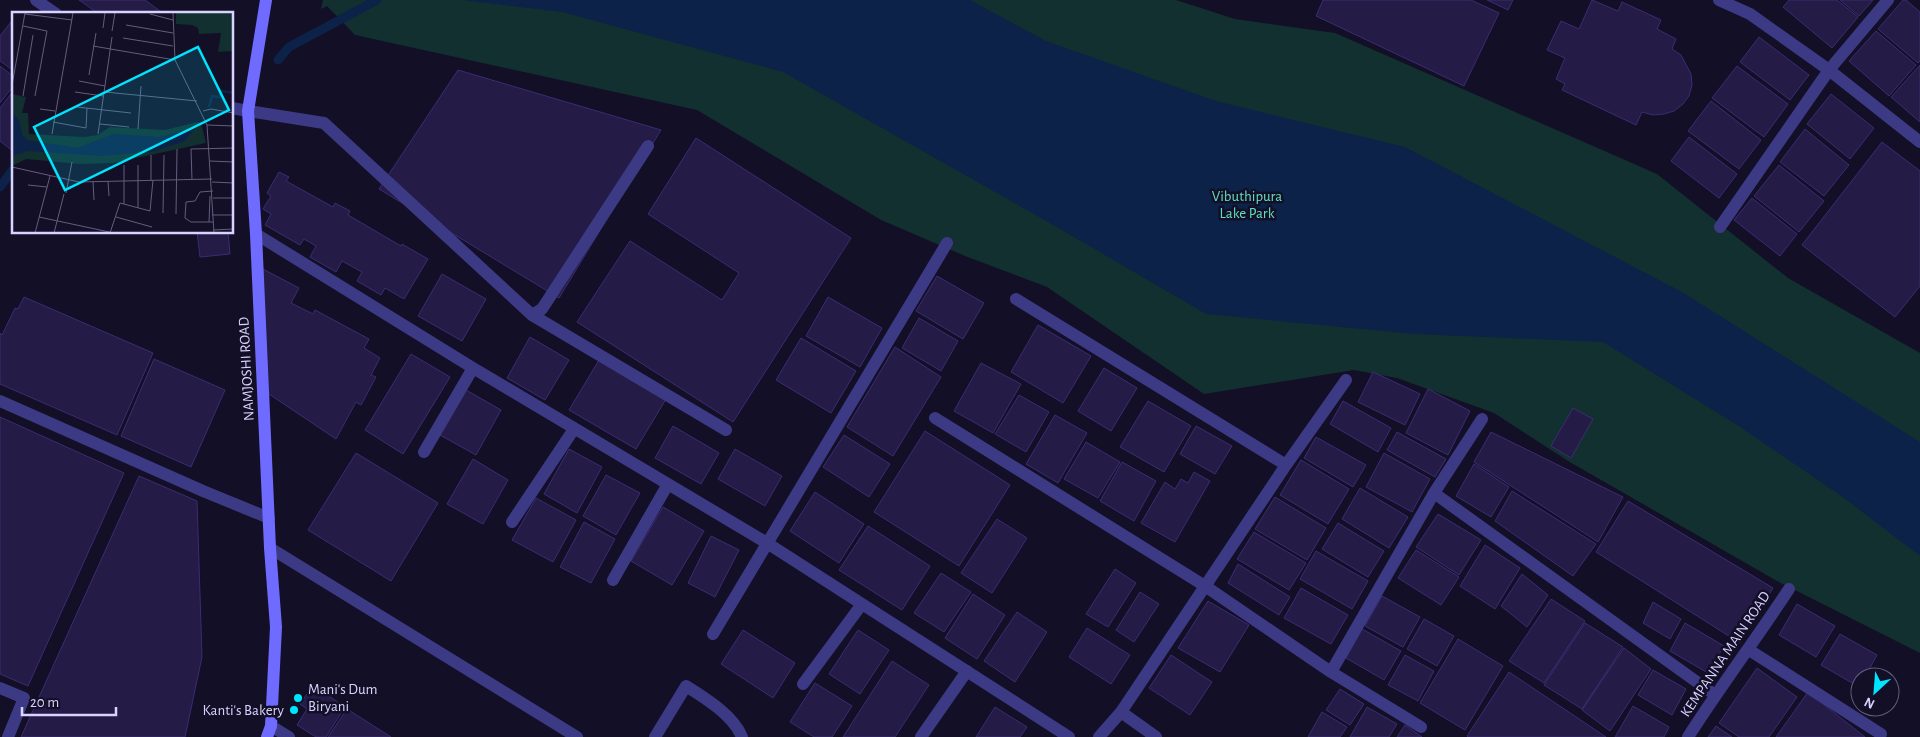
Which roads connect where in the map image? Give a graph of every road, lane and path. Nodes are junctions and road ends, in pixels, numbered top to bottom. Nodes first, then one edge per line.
1 (36, 0) edge
2 (266, 0) edge
3 (1719, 0) edge
4 (1888, 0) edge
5 (53, 12) edge
6 (1829, 70) junction
7 (234, 108) edge
8 (248, 111) junction
9 (1920, 142) edge
10 (648, 146) dead end
11 (1720, 227) dead end
12 (256, 234) junction
13 (947, 243) dead end
14 (1016, 299) dead end
15 (532, 315) junction
16 (473, 368) junction
17 (1346, 380) dead end
18 (0, 401) edge
19 (935, 418) dead end
20 (1482, 420) dead end
21 (574, 429) junction
22 (726, 430) dead end
23 (424, 452) dead end
24 (1286, 465) junction
25 (668, 484) junction
26 (1434, 493) junction
27 (269, 518) junction
28 (512, 522) dead end
29 (767, 543) junction
30 (270, 548) junction
31 (613, 580) dead end
32 (1205, 586) junction
33 (1789, 589) dead end
34 (862, 604) junction
35 (714, 634) dead end
36 (1749, 650) junction
37 (967, 671) junction
38 (1331, 672) junction
39 (803, 684) dead end
40 (0, 688) edge
41 (1715, 695) junction
42 (1121, 712) junction
43 (1421, 728) dead end
44 (269, 732) edge
45 (1881, 734) dead end
46 (8, 737) edge
47 (289, 737) edge
48 (577, 737) edge
49 (655, 737) edge
50 (742, 737) edge
51 (921, 737) edge
52 (1069, 737) edge
53 (1099, 737) edge
54 (1156, 737) edge
55 (1688, 737) edge

1 - 5 street
2 - 8 main road, NAMJOSHI ROAD
3 - 6 street
4 - 6 street
6 - 9 street
6 - 11 street
7 - 8 street
8 - 12 main road, NAMJOSHI ROAD
8 - 15 street
10 - 15 street
12 - 16 street
12 - 27 main road, NAMJOSHI ROAD
13 - 29 street
14 - 24 street
15 - 22 street
16 - 21 street
16 - 23 street
17 - 24 street
18 - 27 street
19 - 32 street
20 - 26 street
21 - 25 street
21 - 28 street
24 - 32 street
25 - 29 street
25 - 31 street
26 - 38 street
26 - 41 street
27 - 30 main road, NAMJOSHI ROAD
29 - 34 street
29 - 35 street
30 - 44 main road, NAMJOSHI ROAD
30 - 48 street
32 - 38 street
32 - 42 street
33 - 36 street, KEMPANNA MAIN ROAD
34 - 37 street
34 - 39 street
36 - 41 street, KEMPANNA MAIN ROAD
36 - 45 street
37 - 51 street
37 - 52 street
38 - 43 street
40 - 46 street
41 - 55 street, KEMPANNA MAIN ROAD
42 - 53 street
42 - 54 street
44 - 47 street
49 - 50 street

